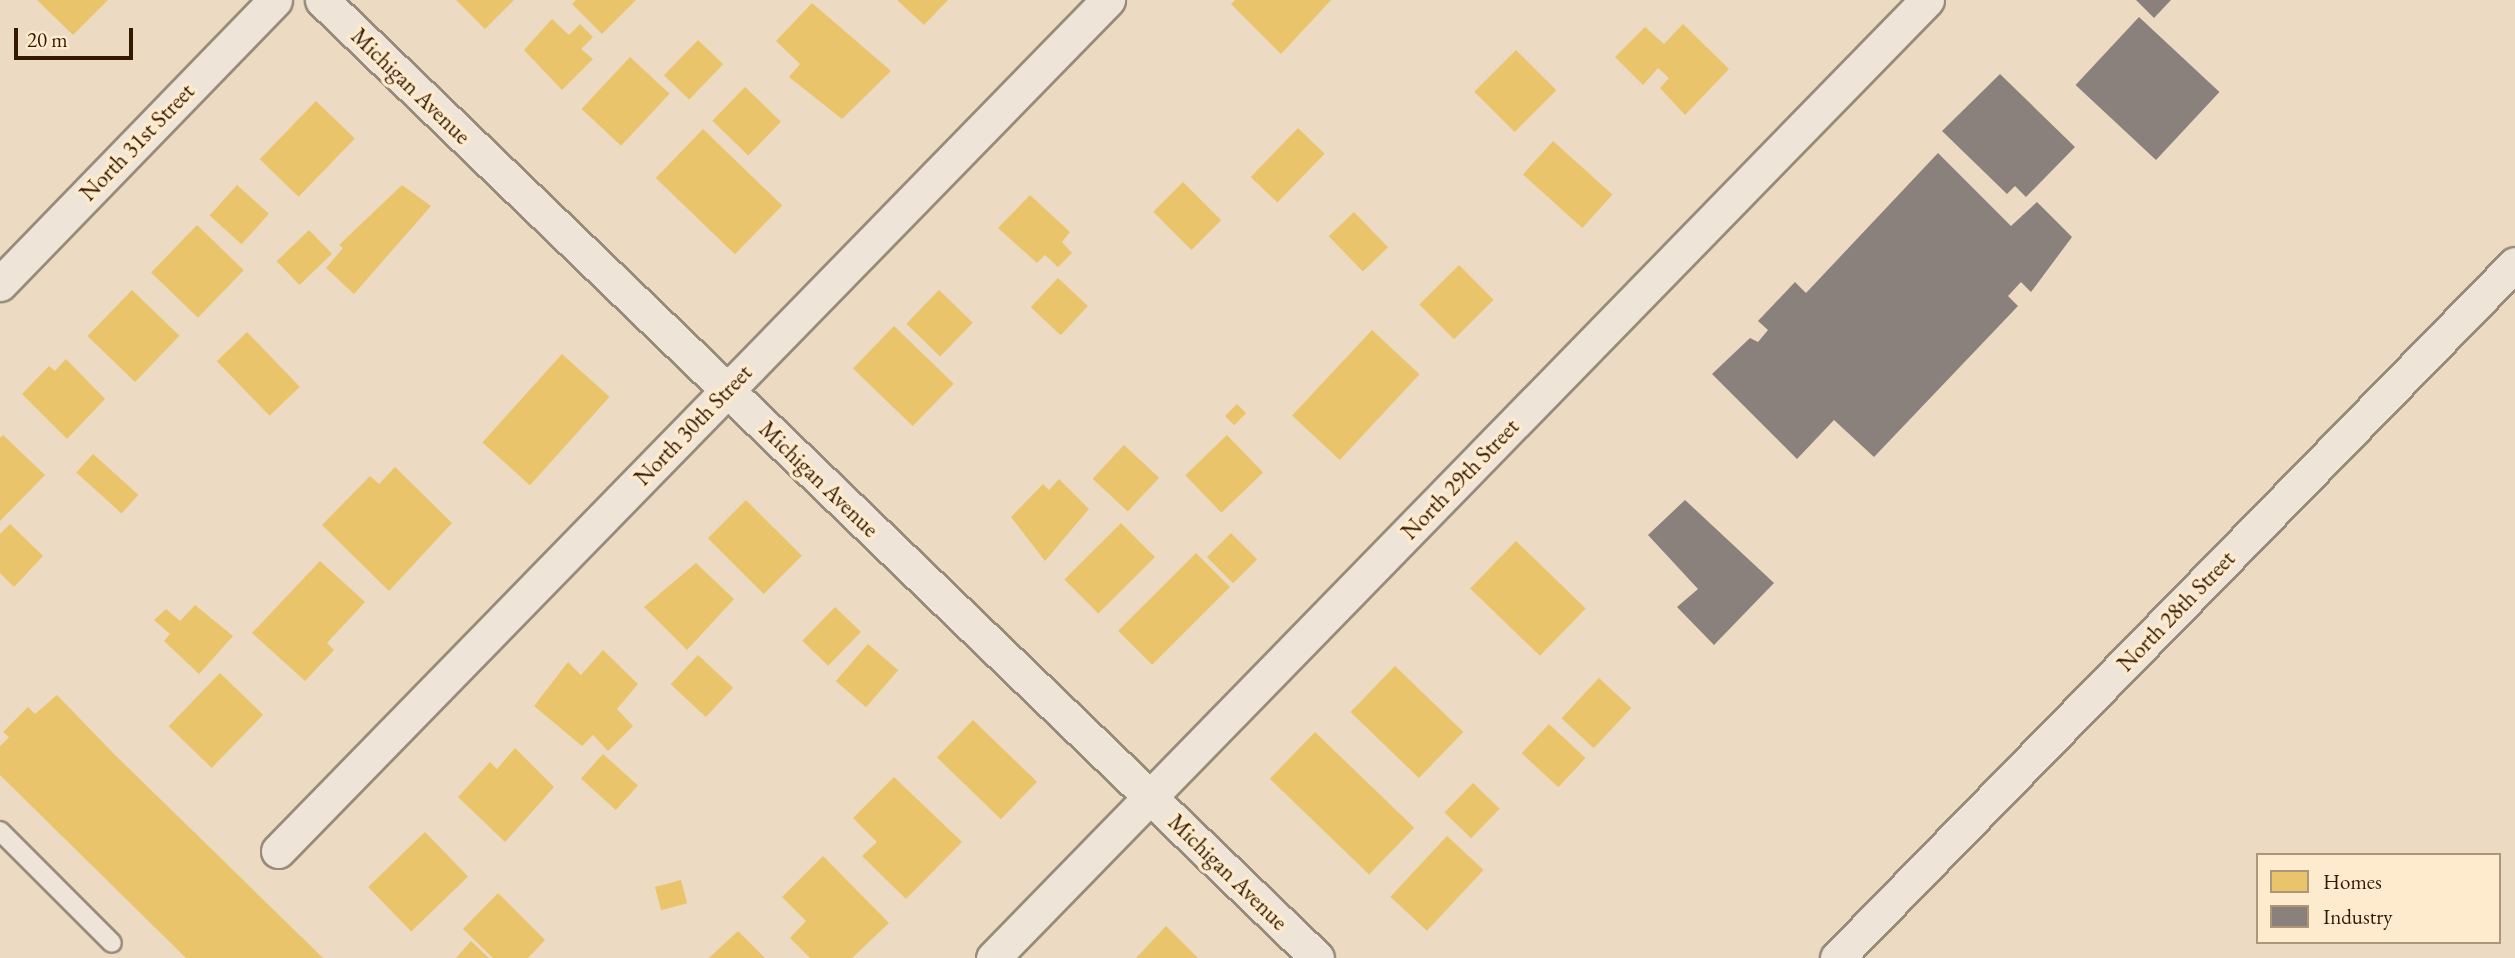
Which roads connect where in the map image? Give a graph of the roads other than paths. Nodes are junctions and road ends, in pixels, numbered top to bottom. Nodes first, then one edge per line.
1 (275, 0) edge
2 (322, 0) edge
3 (1108, 0) edge
4 (1927, 0) edge
5 (2515, 264) edge
6 (0, 284) edge
7 (727, 390) junction
8 (1150, 797) junction
9 (0, 831) edge
10 (278, 851) dead end
11 (112, 943) dead end
12 (993, 958) edge
13 (1317, 958) edge
14 (1837, 958) edge

1 - 6 street, North 31st Street
2 - 7 street, Michigan Avenue
3 - 7 street, North 30th Street
4 - 8 street, North 29th Street
5 - 14 street, North 28th Street
7 - 8 street, Michigan Avenue
7 - 10 street, North 30th Street
8 - 12 street, North 29th Street
8 - 13 street, Michigan Avenue
9 - 11 lane

